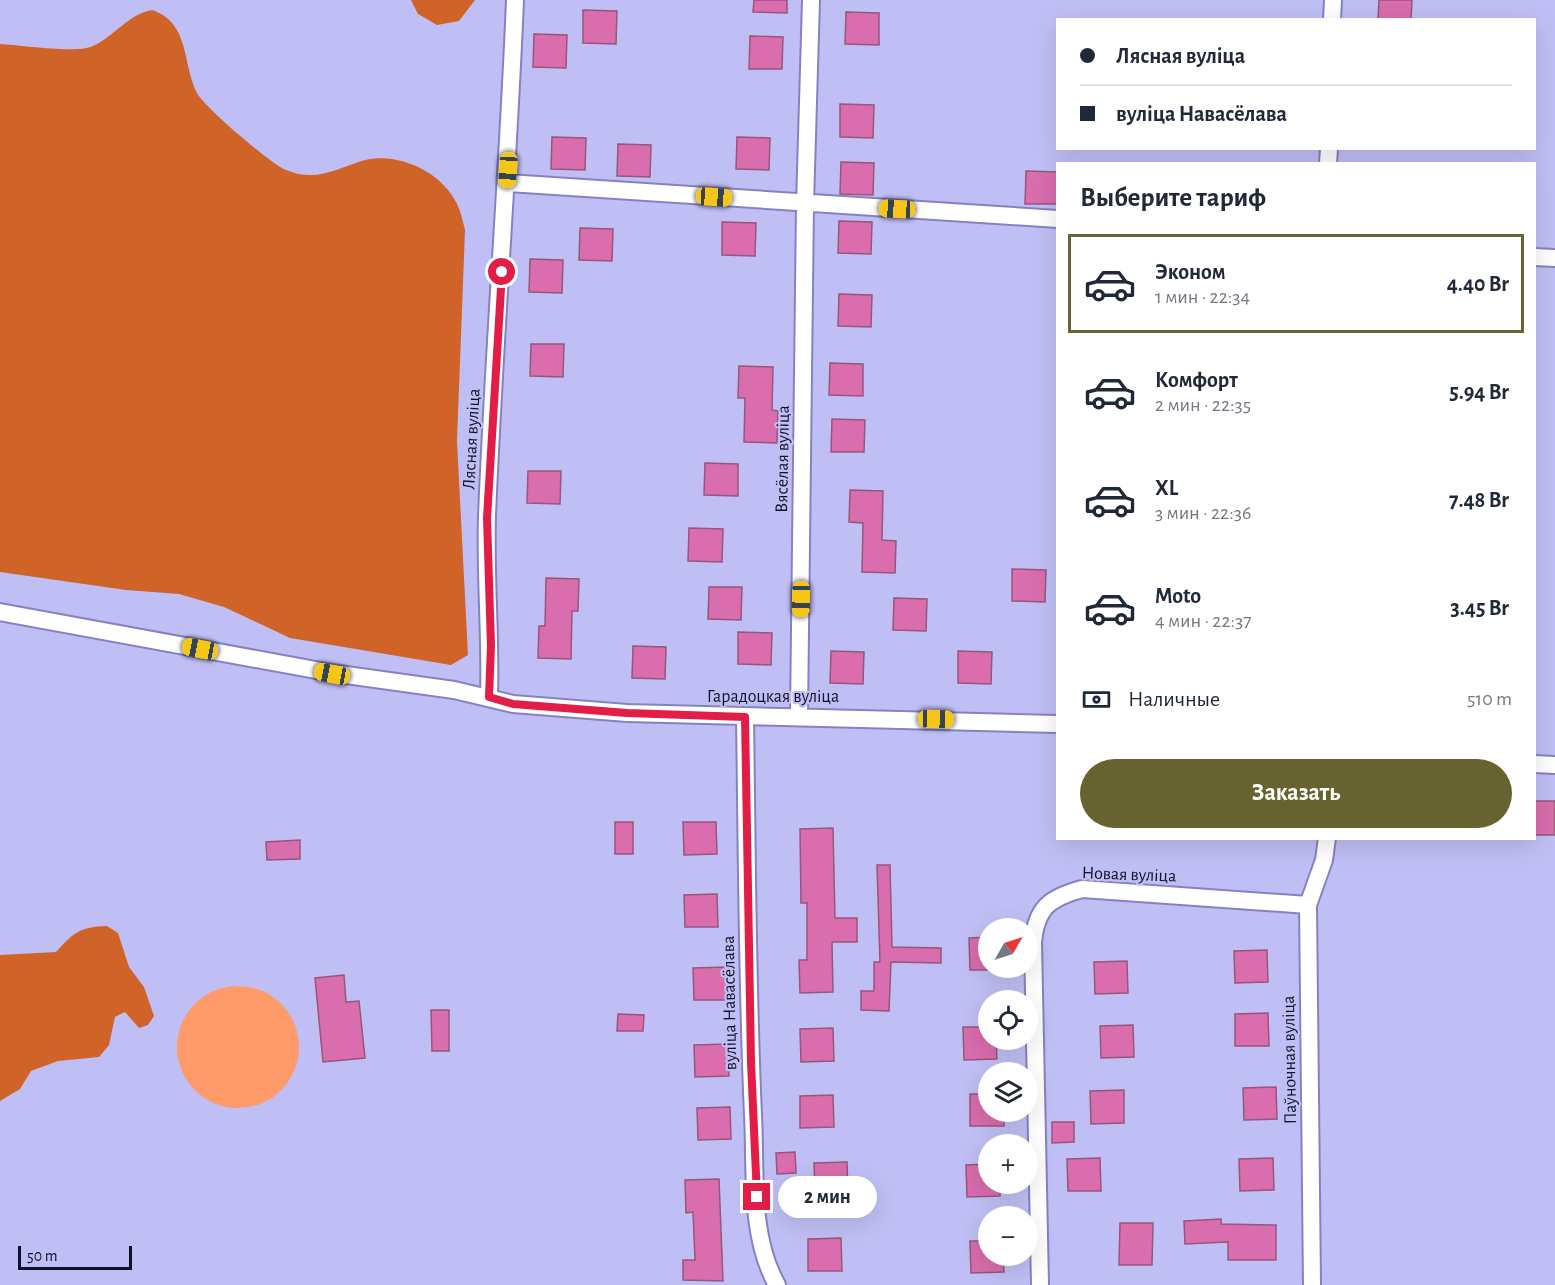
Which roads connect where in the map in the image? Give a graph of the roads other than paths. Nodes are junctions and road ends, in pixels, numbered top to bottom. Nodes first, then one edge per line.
1 (515, 0) edge
2 (811, 0) edge
3 (1333, 0) edge
4 (1332, 18) edge
5 (507, 183) junction
6 (805, 204) junction
7 (1056, 219) edge
8 (1536, 257) edge
9 (1555, 258) edge
10 (0, 612) edge
11 (489, 697) junction
12 (799, 716) junction
13 (745, 717) junction
14 (1056, 724) edge
15 (1536, 764) edge
16 (1555, 765) edge
17 (1327, 840) edge
18 (1308, 905) junction
19 (777, 1285) edge
20 (1040, 1285) edge
21 (1312, 1285) edge

1 - 5 street, Лясная вуліца
2 - 6 street, Вясёлая вуліца
3 - 4 street
5 - 6 street
5 - 11 street, Лясная вуліца
6 - 7 street
6 - 12 street, Вясёлая вуліца
8 - 9 street
10 - 11 street, Гарадоцкая вуліца
11 - 13 street, Гарадоцкая вуліца
12 - 13 street, Гарадоцкая вуліца
12 - 14 street, Гарадоцкая вуліца
13 - 19 street, вуліца Навасёлава
15 - 16 street
17 - 18 street, Паўночная вуліца
18 - 20 street, Новая вуліца
18 - 21 street, Паўночная вуліца

